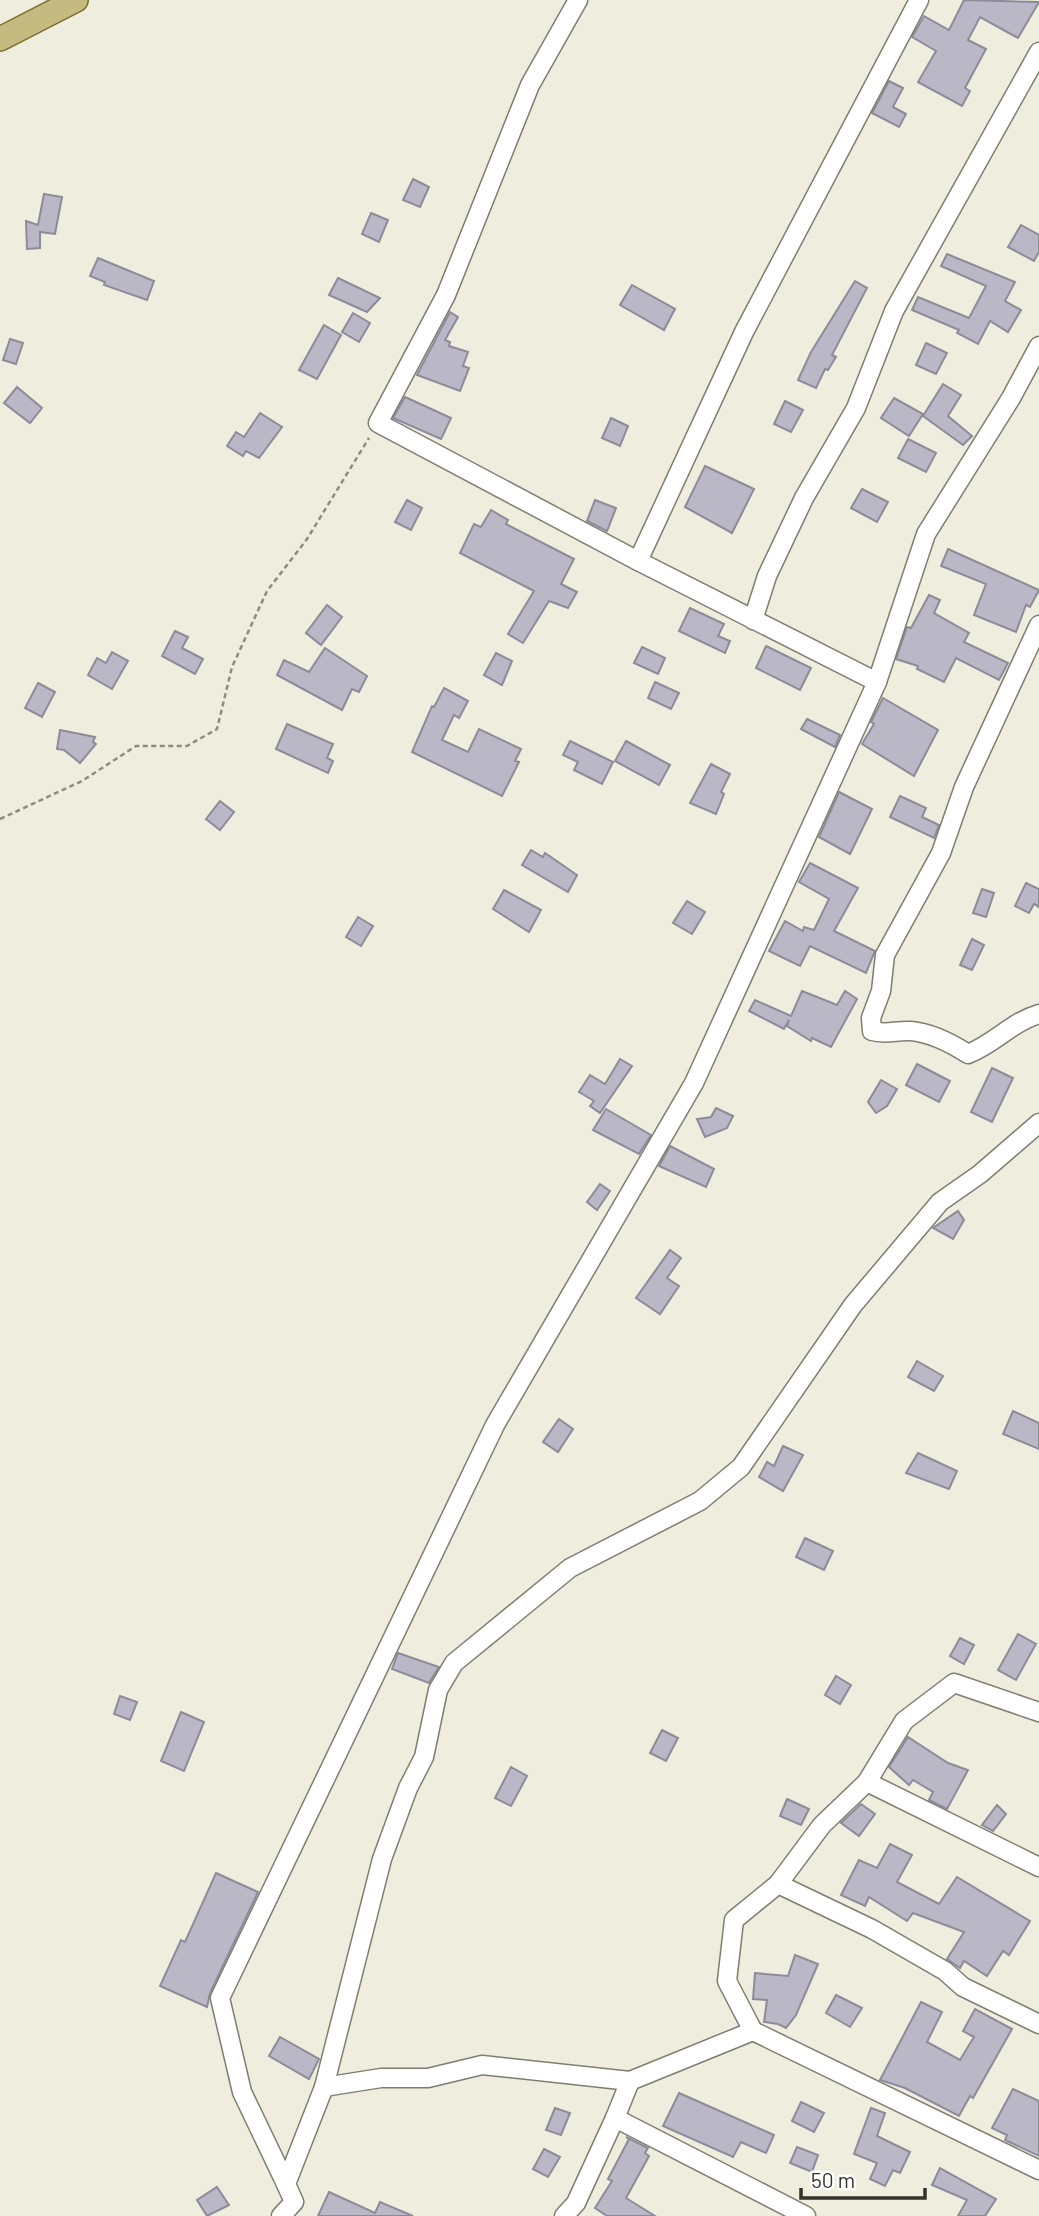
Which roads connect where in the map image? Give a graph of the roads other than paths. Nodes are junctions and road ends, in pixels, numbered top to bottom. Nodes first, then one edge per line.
1 (76, 0) edge
2 (578, 0) edge
3 (919, 0) edge
4 (0, 39) edge
5 (1039, 52) edge
6 (1039, 346) edge
7 (638, 561) junction
8 (753, 620) junction
9 (1039, 625) edge
10 (877, 682) junction
11 (1039, 1014) edge
12 (1039, 1123) edge
13 (1039, 1712) edge
14 (866, 1782) junction
15 (1039, 1867) edge
16 (778, 1884) junction
17 (1039, 2024) edge
18 (753, 2031) junction
19 (629, 2081) junction
20 (324, 2087) junction
21 (615, 2118) junction
22 (1039, 2170) edge
23 (286, 2184) junction
24 (286, 2215) edge
25 (564, 2216) edge
26 (806, 2216) edge

1 - 4 main road
2 - 7 street
3 - 7 street
5 - 8 street
6 - 10 street
7 - 8 street
8 - 10 street
9 - 11 street
10 - 23 street
12 - 20 street
13 - 14 street
14 - 15 street
14 - 16 street
16 - 17 street
16 - 18 street
18 - 19 street
18 - 22 street
19 - 20 street
19 - 21 street
20 - 23 street
21 - 25 street
21 - 26 street
23 - 24 street

